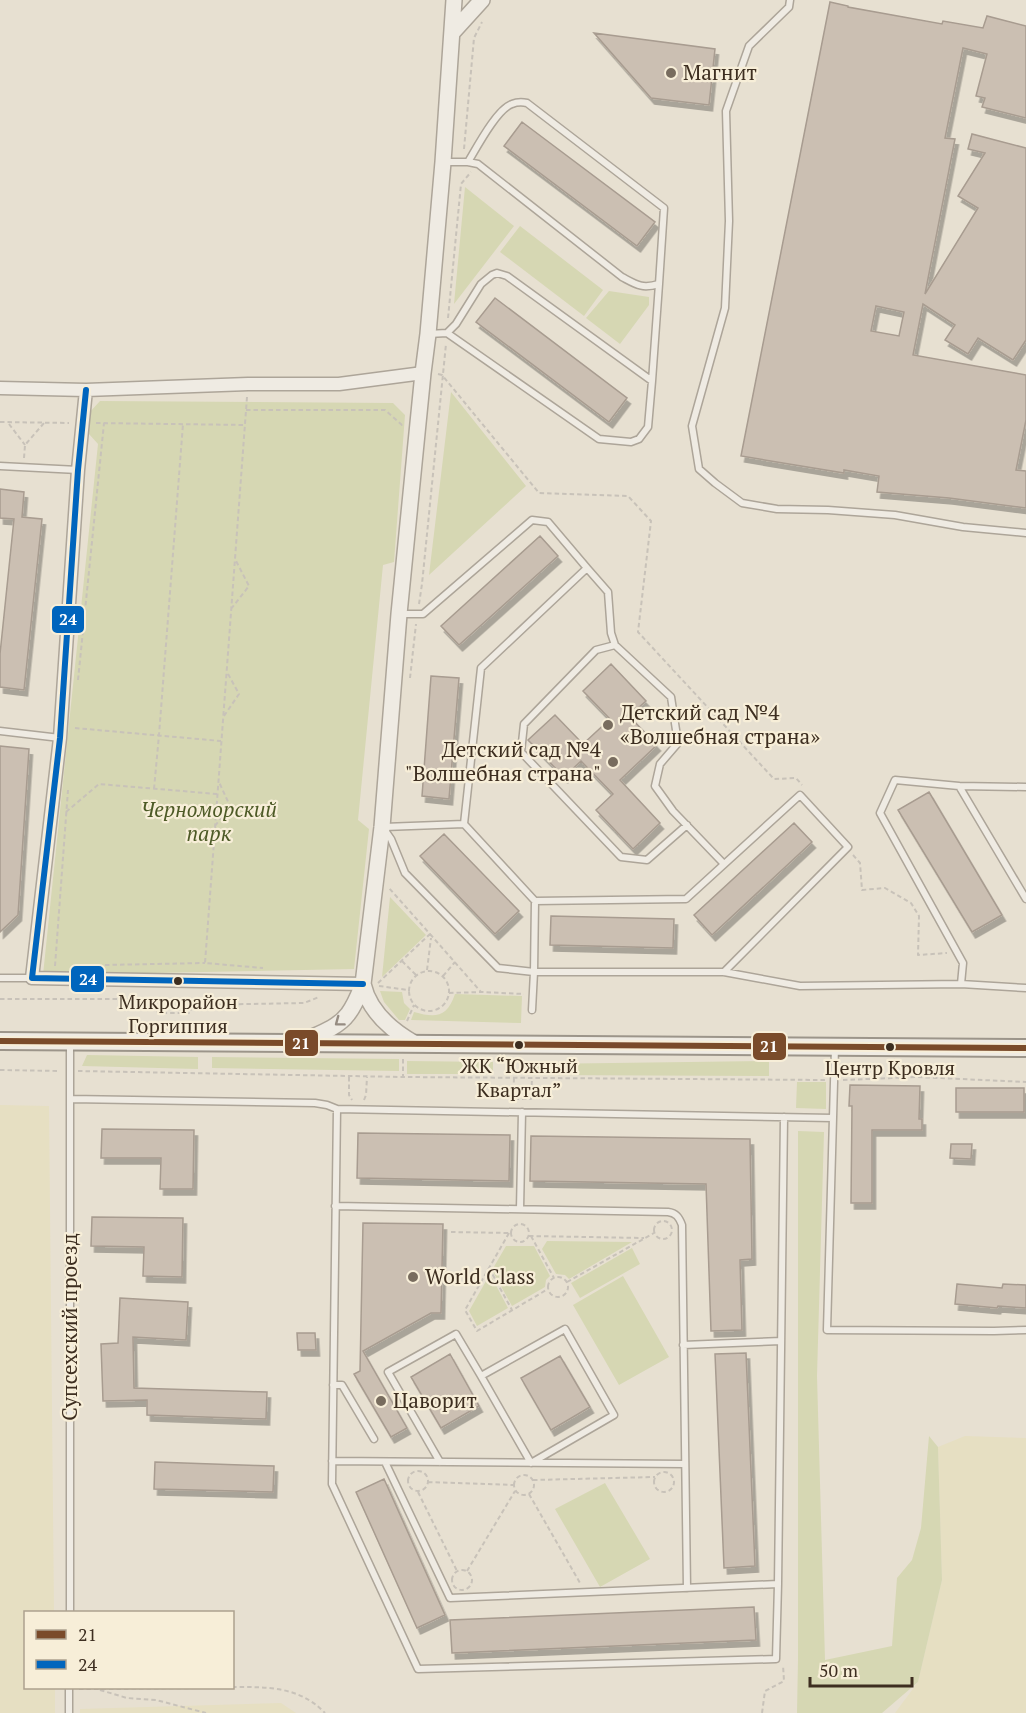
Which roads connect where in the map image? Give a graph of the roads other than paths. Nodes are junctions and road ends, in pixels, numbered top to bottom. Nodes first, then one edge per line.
1 (454, 0) edge
2 (482, 0) edge
3 (790, 0) edge
4 (452, 33) junction
5 (443, 162) junction
6 (468, 162) junction
7 (660, 284) junction
8 (447, 333) junction
9 (428, 334) junction
10 (423, 373) junction
11 (652, 381) junction
12 (0, 388) edge
13 (86, 390) junction
14 (0, 466) edge
15 (78, 470) junction
16 (1026, 533) edge
17 (587, 568) junction
18 (399, 614) junction
19 (615, 645) junction
20 (0, 732) edge
21 (61, 732) junction
22 (959, 786) junction
23 (1026, 787) edge
24 (464, 824) junction
25 (687, 825) junction
26 (382, 827) junction
27 (724, 864) junction
28 (1026, 899) edge
29 (535, 901) junction
30 (534, 972) junction
31 (724, 972) junction
32 (0, 978) edge
33 (32, 978) junction
34 (363, 984) junction
35 (961, 984) junction
36 (1026, 988) edge
37 (532, 1010) dead end
38 (0, 1041) edge
39 (70, 1041) junction
40 (299, 1043) junction
41 (414, 1044) junction
42 (835, 1047) junction
43 (1026, 1048) edge
44 (71, 1099) junction
45 (337, 1109) junction
46 (522, 1112) junction
47 (784, 1117) junction
48 (833, 1118) junction
49 (335, 1206) junction
50 (520, 1209) junction
51 (1026, 1329) edge
52 (781, 1341) junction
53 (683, 1345) junction
54 (481, 1376) junction
55 (333, 1385) junction
56 (374, 1439) dead end
57 (332, 1461) junction
58 (386, 1462) junction
59 (440, 1462) junction
60 (531, 1463) junction
61 (685, 1464) junction
62 (778, 1584) junction
63 (687, 1588) junction
64 (70, 1611) edge
65 (69, 1689) edge
66 (69, 1713) edge

1 - 4 street
2 - 4 street
3 - 16 lane
4 - 5 street
5 - 6 lane
5 - 9 street
6 - 7 lane
6 - 7 lane
7 - 11 lane
8 - 9 lane
8 - 11 lane
8 - 11 lane
9 - 10 street
10 - 13 street
10 - 18 street
12 - 13 street
13 - 15 street
14 - 15 lane
15 - 21 street
17 - 18 lane
17 - 19 lane
17 - 24 lane
18 - 26 street
19 - 25 lane
19 - 25 lane
20 - 21 lane
21 - 33 street
22 - 23 lane
22 - 28 lane
22 - 35 lane
24 - 26 lane
24 - 29 lane
25 - 27 lane
26 - 30 lane
26 - 34 street
27 - 29 lane
27 - 31 lane
29 - 30 lane
30 - 31 lane
30 - 37 lane
31 - 35 lane
32 - 33 lane
33 - 34 street
34 -> 40 street
34 - 41 street
35 - 36 lane
38 - 39 main road
39 - 40 main road
39 - 44 lane, Супсехский проезд
40 - 41 main road
41 - 42 main road
42 - 43 main road
42 - 48 lane
44 - 45 lane
44 - 64 lane, Супсехский проезд
45 - 46 lane
45 - 49 lane
46 - 47 lane
46 - 50 lane
47 - 48 lane
47 - 52 lane
48 - 51 lane
49 - 50 lane
49 - 55 lane
50 - 53 lane
52 - 53 lane
52 - 62 lane
53 - 61 lane
54 - 59 lane
54 - 60 lane
54 - 60 lane
55 - 56 lane
55 - 57 lane
57 - 58 lane
57 - 62 lane
58 - 59 lane
58 - 63 lane
59 - 60 lane
60 - 61 lane
61 - 63 lane
62 - 63 lane
65 - 66 lane

